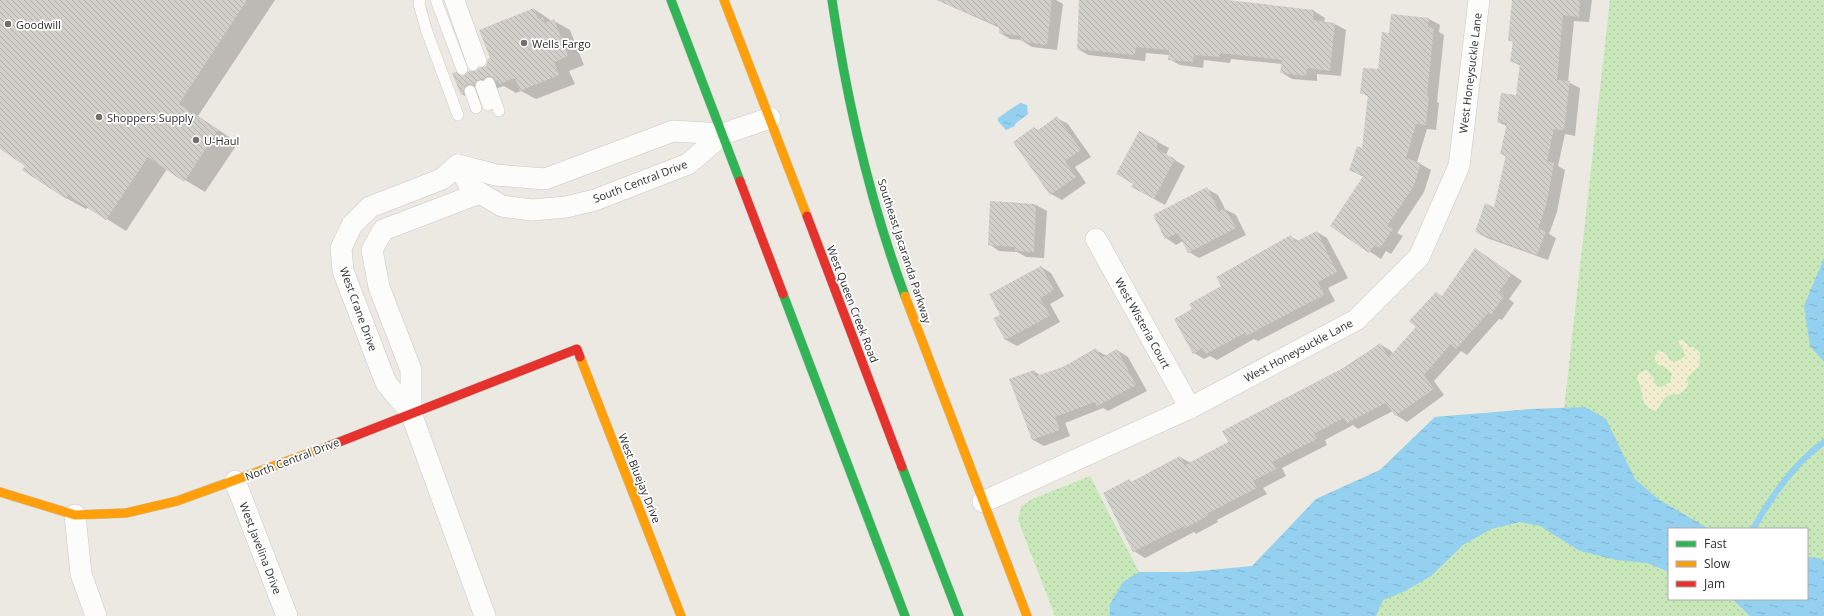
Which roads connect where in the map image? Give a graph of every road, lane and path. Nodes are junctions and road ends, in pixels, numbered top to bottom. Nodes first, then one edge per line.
1 (420, 0) edge
2 (436, 0) edge
3 (450, 0) edge
4 (459, 0) edge
5 (671, 0) edge
6 (724, 0) edge
7 (832, 0) edge
8 (1479, 0) edge
9 (462, 69) dead end
10 (470, 91) dead end
11 (488, 105) dead end
12 (476, 108) dead end
13 (499, 111) dead end
14 (458, 115) dead end
15 (770, 118) junction
16 (723, 134) junction
17 (458, 165) junction
18 (480, 192) junction
19 (1096, 239) dead end
20 (577, 349) joint
21 (1190, 408) junction
22 (411, 413) junction
23 (235, 481) junction
24 (0, 492) edge
25 (983, 502) junction
26 (75, 515) junction
27 (96, 616) edge
28 (287, 616) edge
29 (486, 616) edge
30 (681, 616) edge
31 (905, 616) edge
32 (959, 616) edge
33 (1027, 616) edge

1 - 14 lane
2 - 9 lane
3 - 4 lane
5 - 16 street
6 - 15 street, West Queen Creek Road
7 - 25 street, Southeast Jacaranda Parkway
8 - 21 street, West Honeysuckle Lane
10 - 12 lane
11 - 13 lane
15 - 16 street
15 - 32 street, West Queen Creek Road
16 - 17 street
16 - 18 street, South Central Drive
16 - 31 street
17 - 18 street, South Central Drive
17 - 22 street, West Crane Drive
18 - 22 street, West Crane Drive
19 - 21 street, West Wisteria Court
20 - 22 street, North Central Drive
20 - 30 street, West Bluejay Drive
21 - 25 street, West Honeysuckle Lane
22 - 23 street, North Central Drive
22 - 29 street, West Crane Drive
23 - 26 street, North Central Drive
23 - 28 street, West Javelina Drive
24 - 26 street, North Central Drive
25 - 33 street, Southeast Jacaranda Parkway
26 - 27 street

